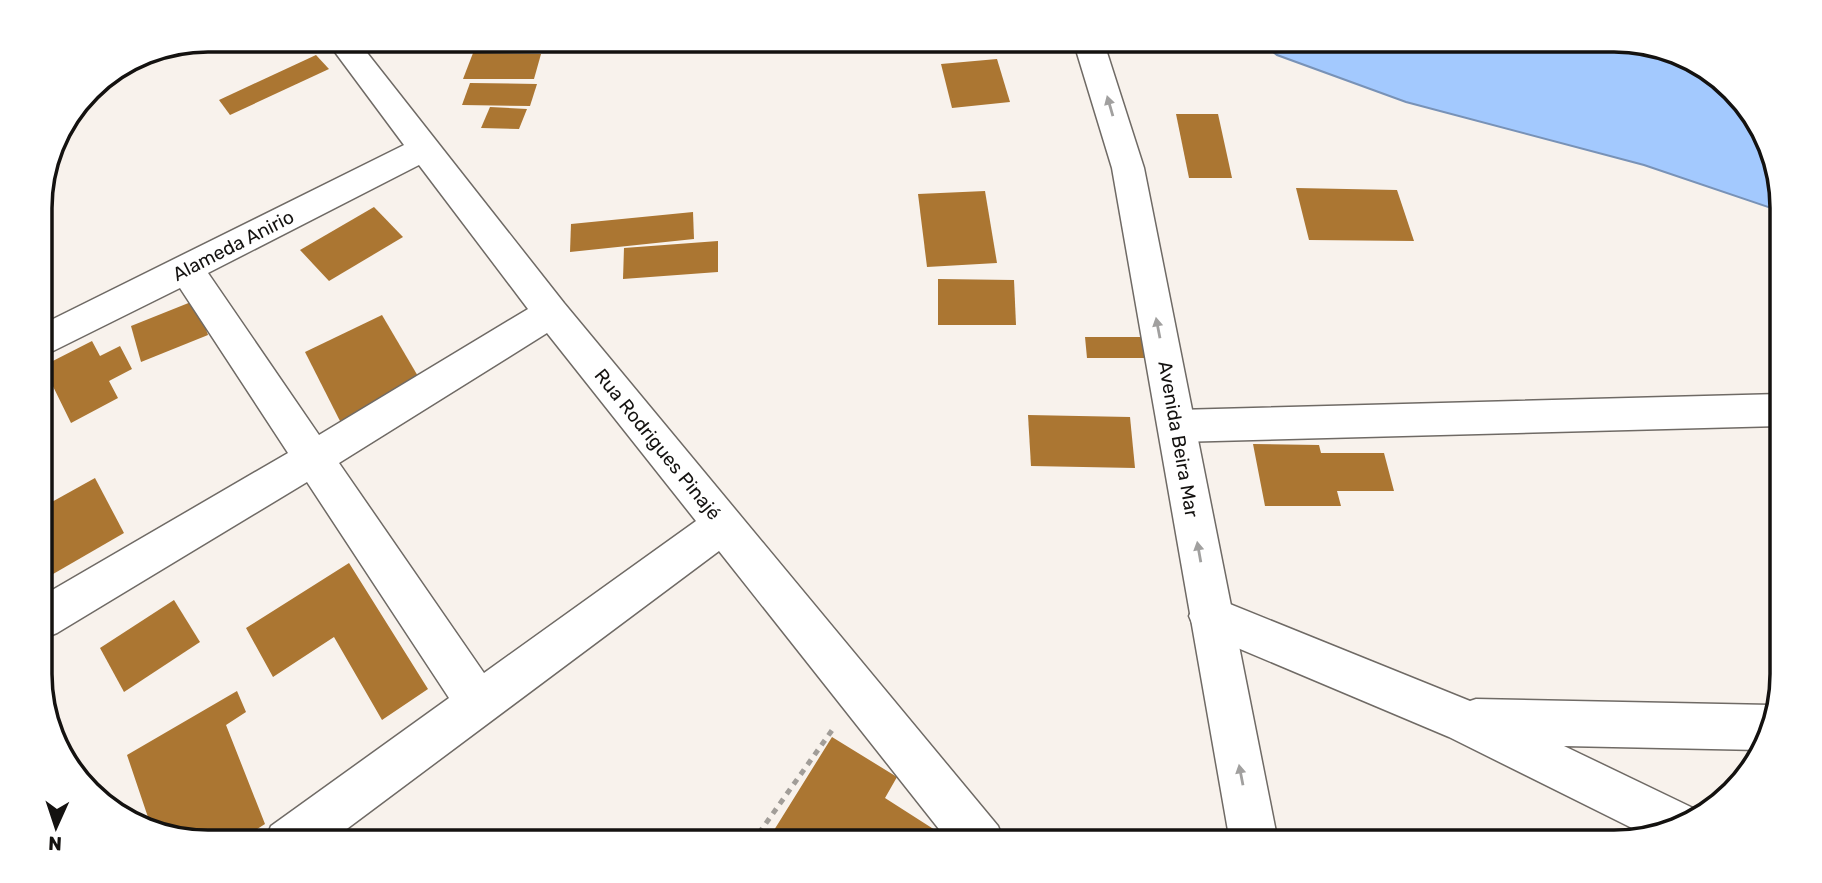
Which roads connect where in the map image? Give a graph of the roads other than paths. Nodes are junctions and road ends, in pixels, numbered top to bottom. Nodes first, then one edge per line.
1 (350, 52) edge
2 (1092, 52) edge
3 (425, 148) junction
4 (186, 269) junction
5 (551, 313) junction
6 (53, 336) edge
7 (1770, 410) edge
8 (1177, 426) junction
9 (314, 458) junction
10 (724, 524) junction
11 (52, 613) edge
12 (1210, 616) junction
13 (478, 703) junction
14 (1465, 721) junction
15 (1760, 728) edge
16 (1667, 821) edge
17 (306, 830) edge
18 (971, 830) edge
19 (1252, 830) edge

1 - 3 street, Rua Rodrigues Pinajé
8 -> 2 street, Avenida Beira Mar
3 - 4 street, Alameda Anirio
3 - 5 street, Rua Rodrigues Pinajé
4 - 6 street, Alameda Anirio
4 - 9 street
5 - 9 street
5 - 10 street, Rua Rodrigues Pinajé
7 - 8 street
12 -> 8 street, Avenida Beira Mar
9 - 11 street
9 - 13 street
10 - 13 street
10 - 18 street, Rua Rodrigues Pinajé
12 - 14 street
19 -> 12 street, Avenida Beira Mar
13 - 17 street
14 - 15 street
14 - 16 street

